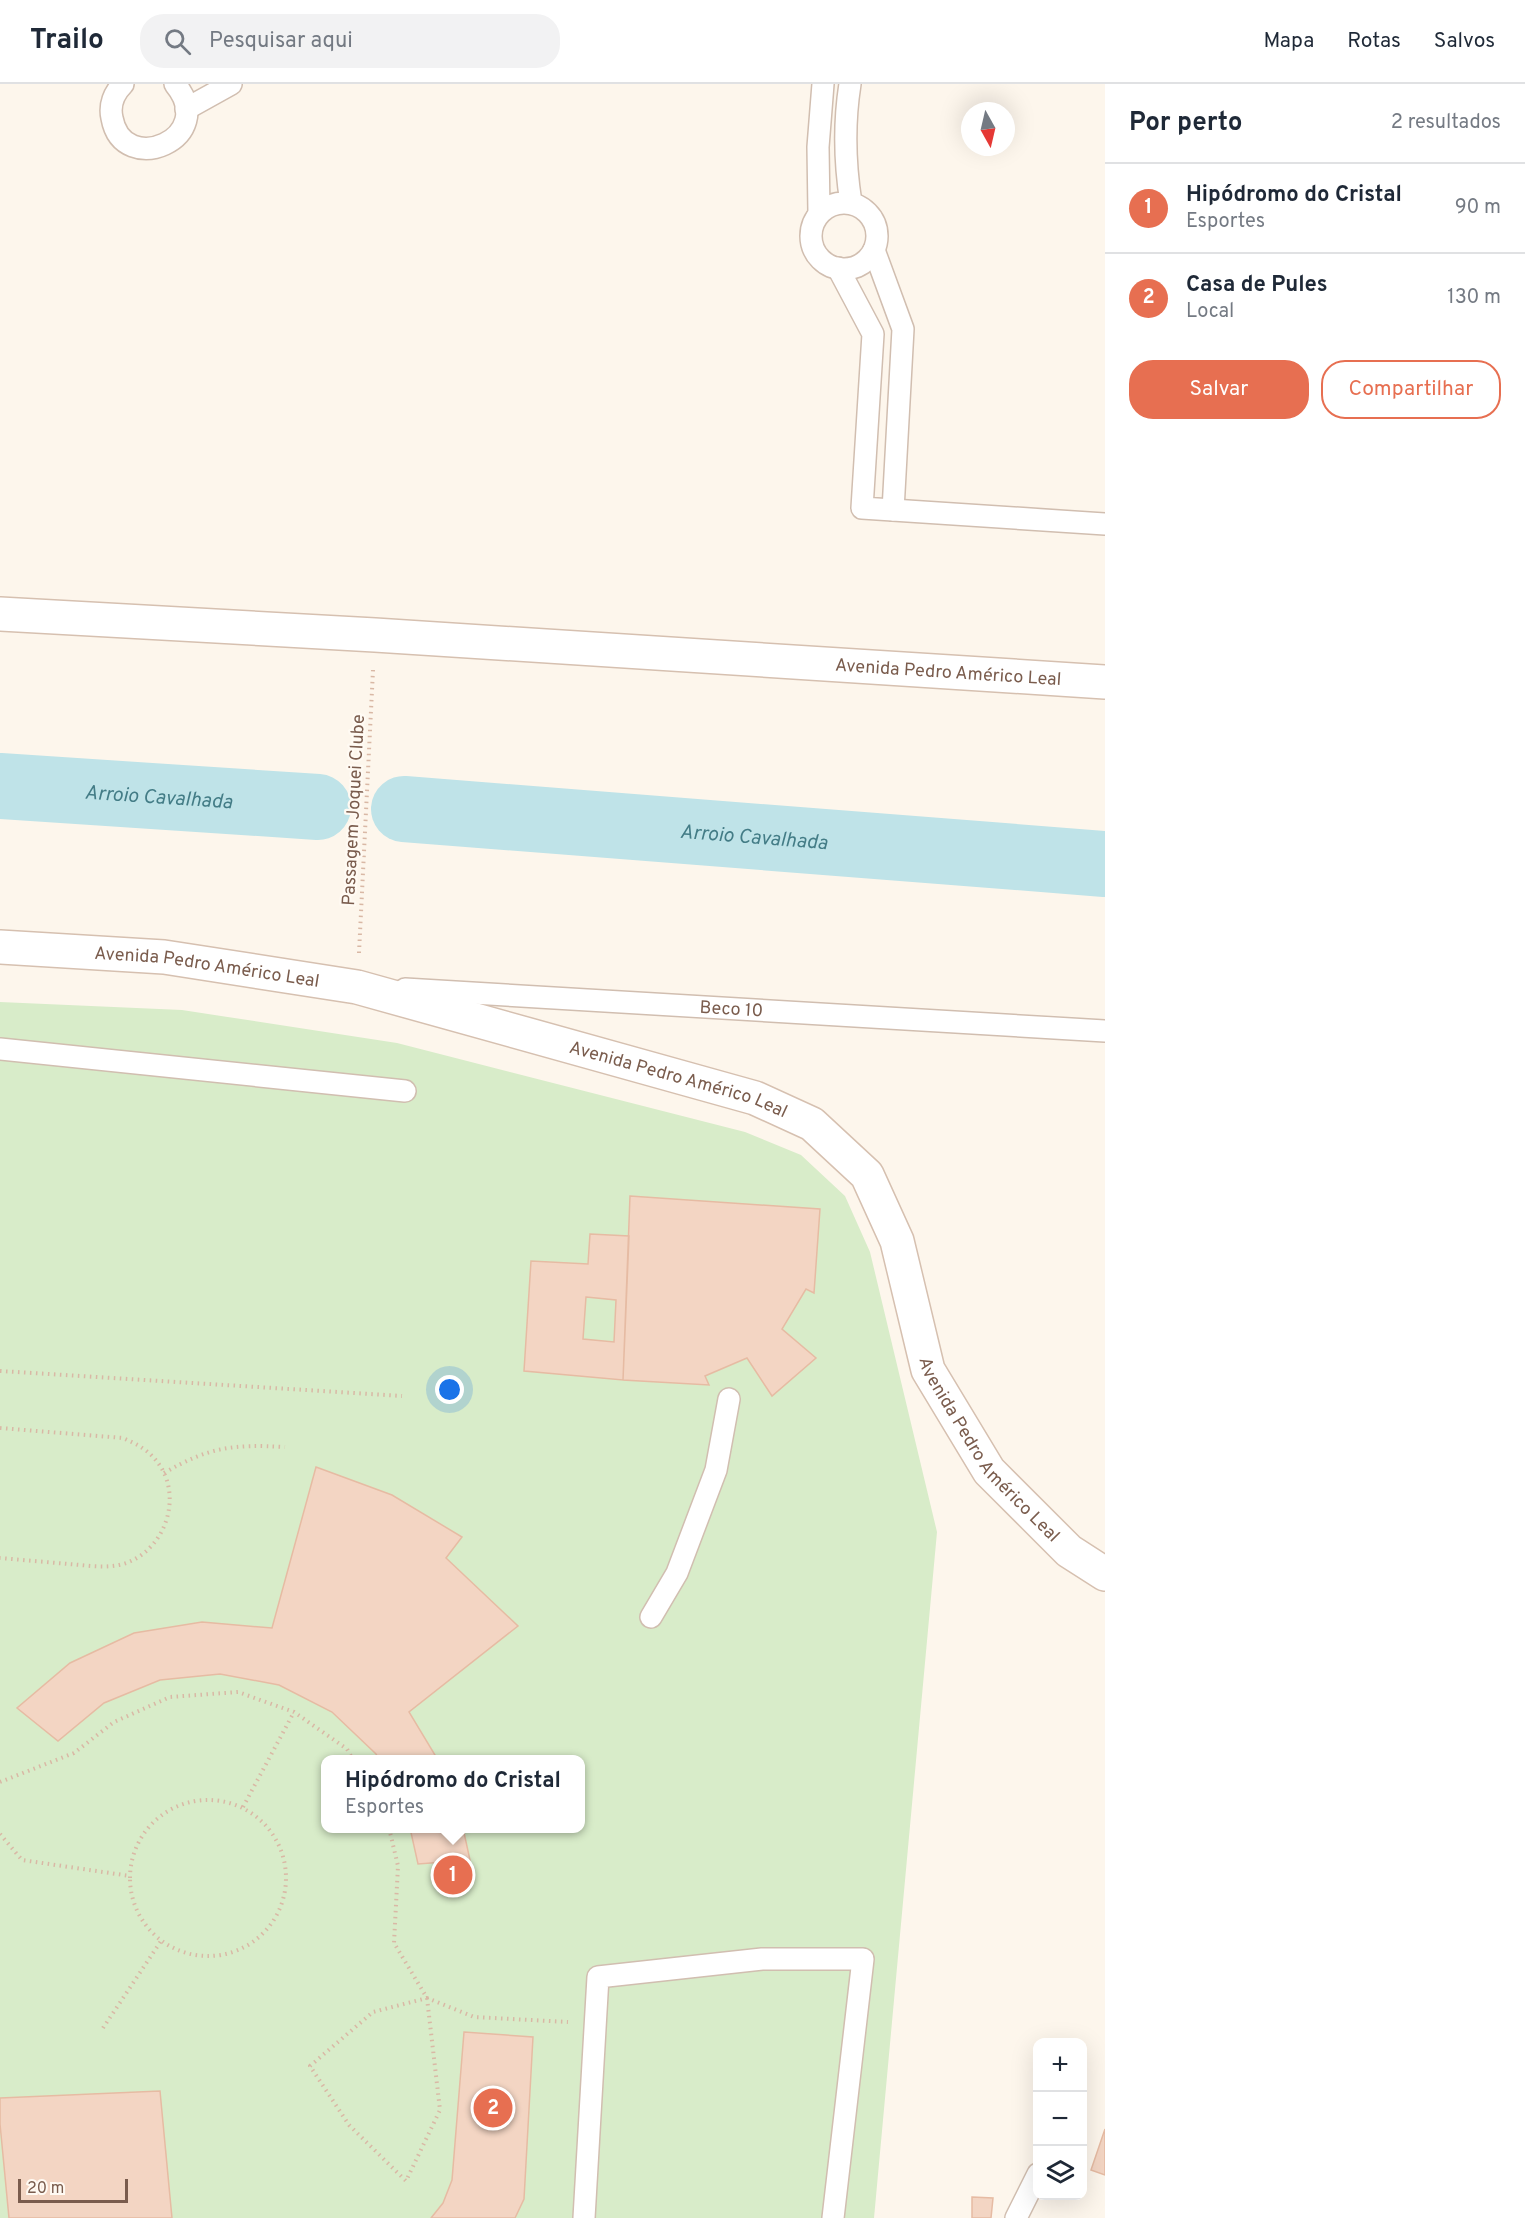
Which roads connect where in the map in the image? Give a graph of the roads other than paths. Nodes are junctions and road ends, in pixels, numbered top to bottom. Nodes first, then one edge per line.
1 (175, 84) edge
2 (231, 84) edge
3 (823, 84) edge
4 (850, 84) edge
5 (121, 85) edge
6 (186, 109) junction
7 (851, 203) junction
8 (819, 213) junction
9 (874, 250) junction
10 (838, 268) junction
11 (893, 510) junction
12 (1105, 524) edge
13 (0, 614) edge
14 (1105, 682) edge
15 (0, 947) edge
16 (357, 987) junction
17 (1105, 1030) edge
18 (0, 1049) edge
19 (405, 1090) dead end
20 (729, 1399) dead end
21 (1105, 1574) edge
22 (651, 1617) dead end
23 (1033, 2184) edge
24 (584, 2218) edge
25 (834, 2218) edge
26 (1016, 2218) edge

1 - 6 lane
2 - 6 lane
3 - 8 lane
4 - 7 lane
5 - 6 lane
7 - 8 lane
7 - 9 lane
8 - 10 lane
9 - 10 lane
9 - 11 lane
10 - 11 lane
11 - 12 lane
13 - 14 main road, Avenida Pedro Américo Leal
15 - 16 main road, Avenida Pedro Américo Leal
16 - 17 lane, Beco 10
16 - 21 main road, Avenida Pedro Américo Leal
18 - 19 lane
20 - 22 lane
23 - 26 lane
24 - 25 lane

